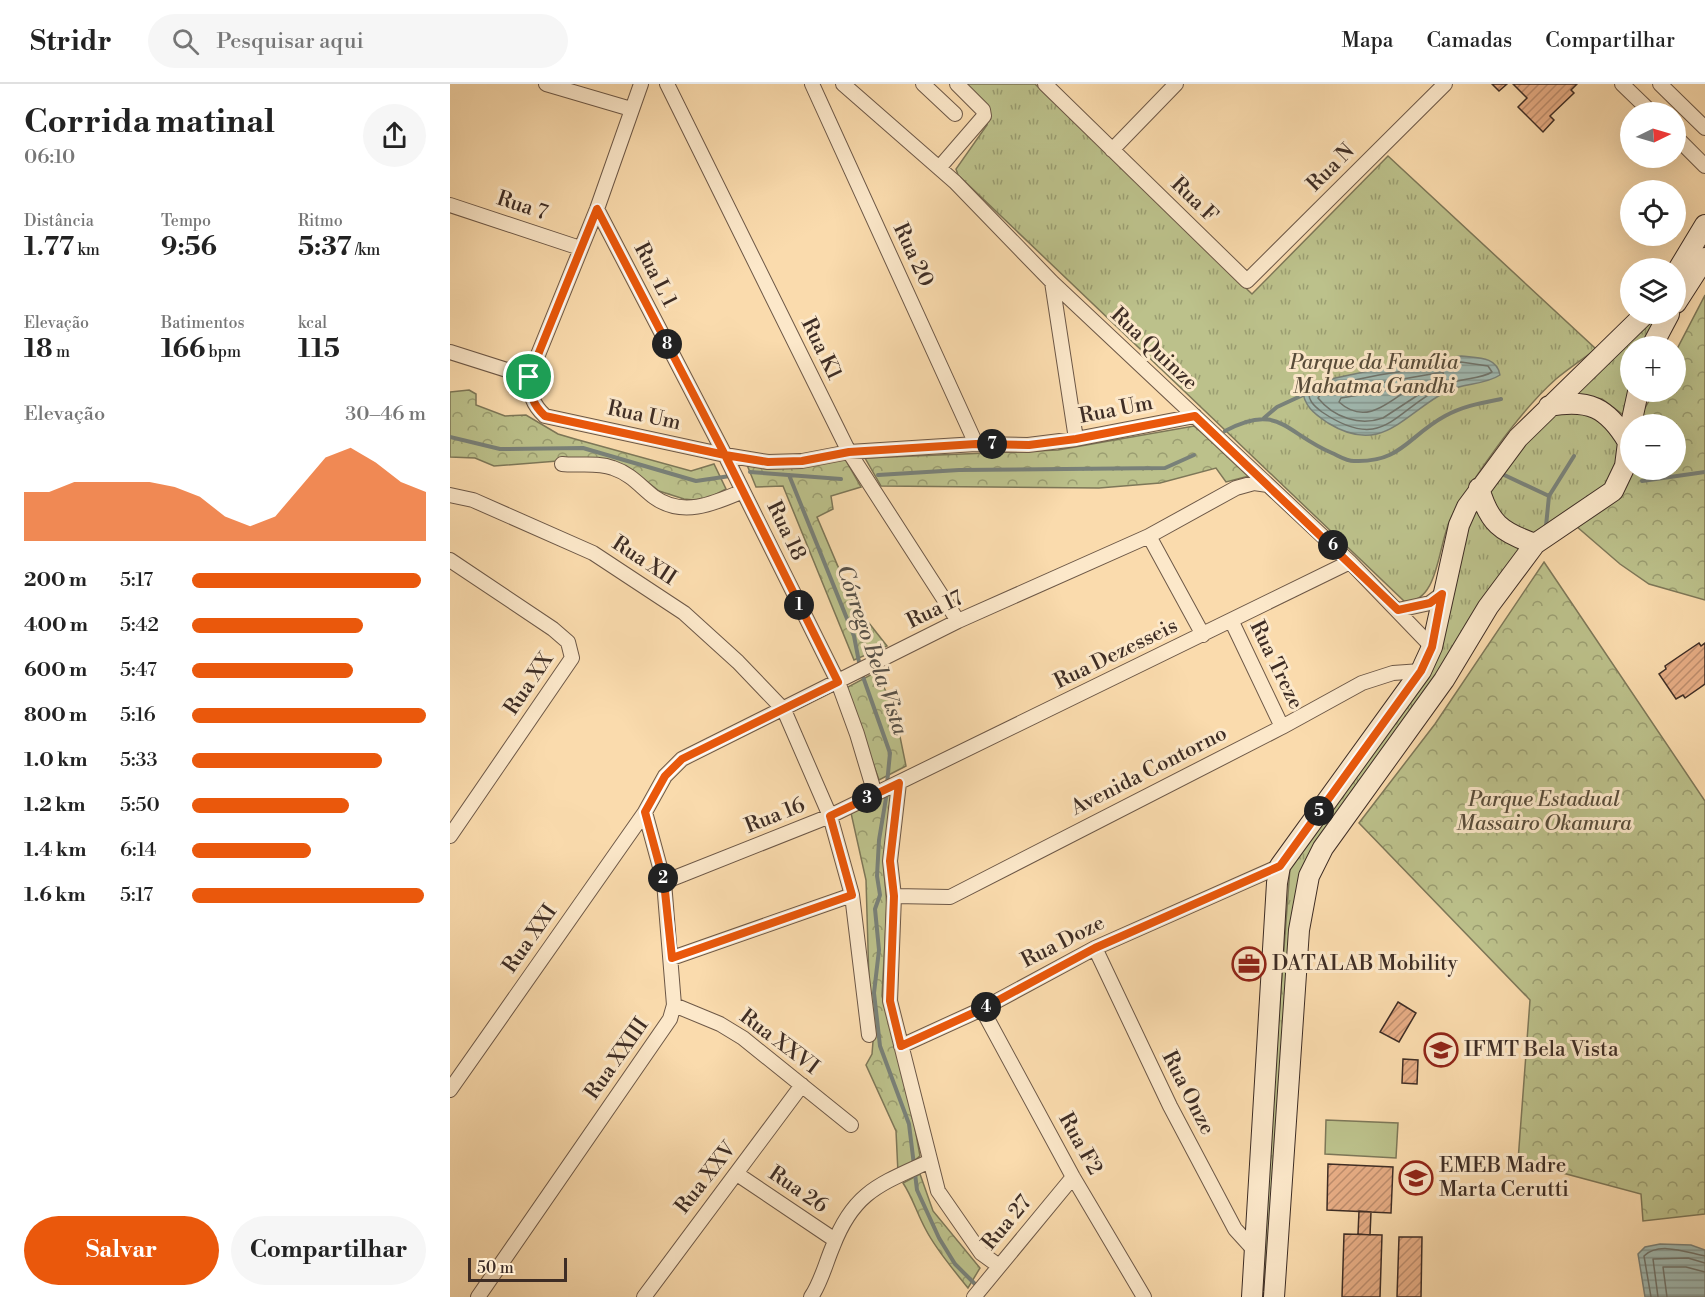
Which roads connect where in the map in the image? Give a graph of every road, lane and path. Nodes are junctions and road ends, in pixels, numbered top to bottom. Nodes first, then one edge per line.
1 (546, 84) edge
2 (641, 84) edge
3 (667, 84) edge
4 (812, 84) edge
5 (843, 84) edge
6 (922, 84) edge
7 (957, 84) edge
8 (1045, 84) edge
9 (1176, 84) edge
10 (1445, 84) edge
11 (1622, 84) edge
12 (1660, 84) edge
13 (1641, 102) edge
14 (631, 109) junction
15 (955, 114) dead end
16 (1705, 128) edge
17 (1686, 147) edge
18 (1112, 150) junction
19 (1705, 166) edge
20 (939, 168) junction
21 (450, 205) edge
22 (597, 209) junction
23 (1705, 225) edge
24 (580, 248) junction
25 (1705, 258) edge
26 (1686, 270) edge
27 (1686, 273) edge
28 (1247, 281) joint
29 (1052, 282) junction
30 (1635, 324) edge
31 (450, 352) edge
32 (529, 377) junction
33 (1549, 406) junction
34 (1195, 416) junction
35 (1620, 424) edge
36 (1076, 439) junction
37 (976, 444) junction
38 (849, 452) junction
39 (725, 455) junction
40 (562, 464) dead end
41 (1620, 476) edge
42 (1268, 485) junction
43 (1479, 488) junction
44 (743, 491) junction
45 (450, 495) edge
46 (1149, 536) junction
47 (1535, 544) junction
48 (1350, 562) junction
49 (454, 563) edge
50 (450, 578) edge
51 (1442, 594) junction
52 (1398, 610) junction
53 (958, 621) junction
54 (1232, 622) junction
55 (1203, 635) junction
56 (1432, 647) junction
57 (1421, 671) junction
58 (838, 682) junction
59 (784, 710) junction
60 (1282, 727) junction
61 (898, 784) junction
62 (876, 793) junction
63 (645, 812) junction
64 (830, 816) junction
65 (450, 836) edge
66 (1280, 866) junction
67 (664, 882) junction
68 (852, 895) junction
69 (894, 896) junction
70 (1095, 948) junction
71 (672, 958) junction
72 (674, 1005) junction
73 (982, 1009) junction
74 (869, 1035) dead end
75 (901, 1046) junction
76 (802, 1085) junction
77 (450, 1090) edge
78 (850, 1125) dead end
79 (926, 1163) junction
80 (737, 1174) junction
81 (1073, 1177) junction
82 (835, 1240) junction
83 (1255, 1251) junction
84 (999, 1266) junction
85 (478, 1297) edge
86 (644, 1297) edge
87 (811, 1297) edge
88 (974, 1297) edge
89 (1144, 1297) edge
90 (1252, 1297) edge
91 (1274, 1297) edge

1 - 14 street
2 - 14 street
3 - 38 street, Rua K1
4 - 37 street, Rua 20
5 - 20 street, Rua Quinze
6 - 15 street
7 - 20 street
8 - 18 street, Rua F
9 - 18 street
10 - 28 street, Rua N
11 - 13 street
12 - 16 street
14 - 22 street
17 - 19 street
18 - 28 street, Rua F
20 - 29 street, Rua Quinze
21 - 24 street, Rua 7
22 - 24 street
22 - 39 street, Rua L 1
23 - 26 main road
24 - 32 street
25 - 27 main road
29 - 34 street, Rua Quinze
29 - 36 street
30 - 33 main road
31 - 32 street
32 - 39 street, Rua Um
33 - 35 main road
33 - 43 main road
34 - 36 street, Rua Um
34 - 42 street, Rua Quinze
36 - 37 street, Rua Um
37 - 38 street, Rua Um
38 - 39 street, Rua Um
38 - 53 street, Rua K1
39 - 44 street, Rua 18
40 - 44 street
41 - 47 main road
42 - 46 street, Rua 17
42 - 48 street, Rua Quinze
43 - 47 main road
43 - 51 main road
44 - 58 street, Rua 18
45 - 59 street, Rua XII
46 - 53 street, Rua 17
46 - 55 street
47 - 91 main road
48 - 52 street, Rua Quinze
48 - 54 street, Rua Dezesseis
49 - 50 street
49 - 65 street, Rua XX
51 - 52 street
51 - 56 main road
52 - 56 street, Rua Quinze
53 - 58 street, Rua 17
54 - 55 street, Rua Dezesseis
54 - 60 street, Rua Treze
55 - 61 street, Rua Dezesseis
56 - 57 main road
57 - 60 street, Avenida Contorno
57 - 66 main road
58 - 59 street, Rua 17
58 - 62 street, Rua 18
59 - 63 street, Rua 17
59 - 64 street
60 - 69 street, Avenida Contorno
61 - 62 street, Rua 16
61 - 69 street
62 - 64 street, Rua 16
63 - 67 street, Rua XXIII
63 - 77 street, Rua XXI
64 - 67 street, Rua 16
64 - 68 street
66 - 70 street, Rua Doze
66 - 83 main road
67 - 71 street, Rua XXIII
68 - 71 street
68 - 74 street
69 - 75 street
70 - 73 street, Rua Doze
70 - 83 street, Rua Onze
71 - 72 street, Rua XXIII
72 - 76 street, Rua XXVI
72 - 85 street, Rua XXIII
73 - 75 street, Rua Doze
73 - 81 street, Rua F2
75 - 79 street
76 - 78 street, Rua XXVI
76 - 80 street, Rua XXV
79 - 82 street, Rua 26
79 - 84 street
80 - 82 street, Rua 26
80 - 86 street, Rua XXV
81 - 84 street, Rua 27
81 - 89 street, Rua F2
82 - 87 street, Rua 26
83 - 90 main road
84 - 88 street, Rua 27

